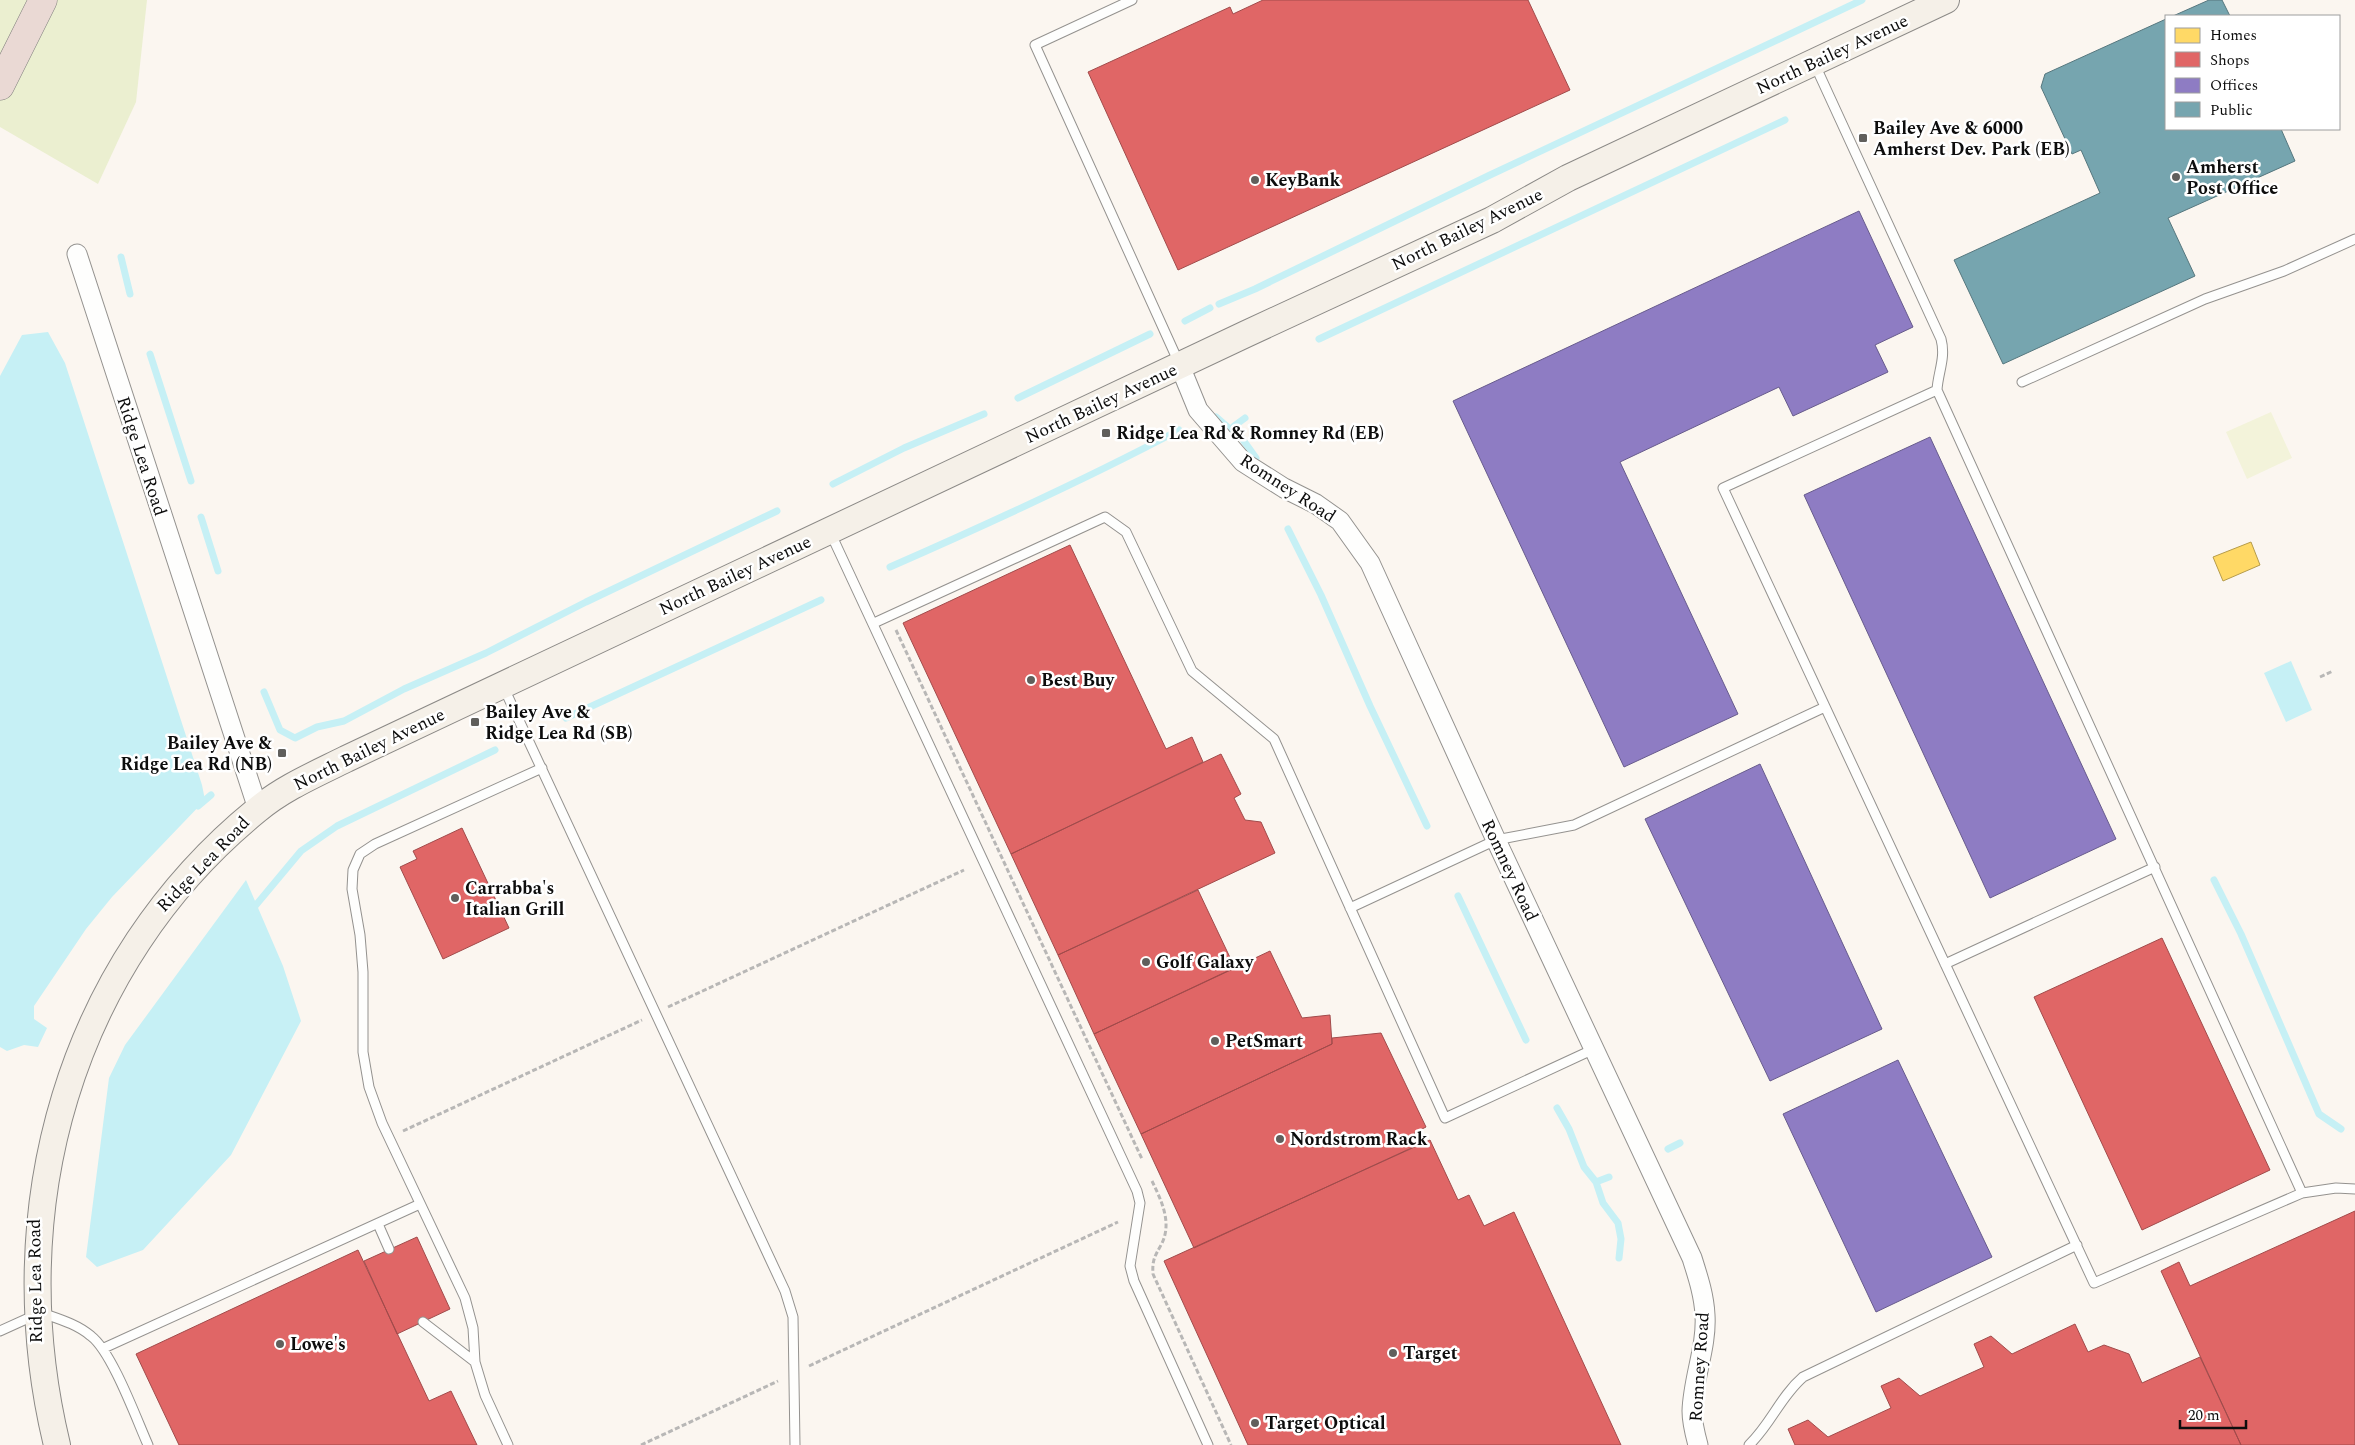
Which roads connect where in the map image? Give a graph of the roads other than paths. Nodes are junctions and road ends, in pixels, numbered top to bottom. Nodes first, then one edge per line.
1 (43, 0) edge
2 (1132, 0) edge
3 (1946, 0) edge
4 (1813, 63) junction
5 (0, 86) edge
6 (2355, 239) edge
7 (77, 254) dead end
8 (1180, 366) junction
9 (2022, 382) dead end
10 (1937, 390) junction
11 (829, 530) junction
12 (874, 623) junction
13 (503, 684) junction
14 (1826, 707) junction
15 (542, 768) junction
16 (258, 809) junction
17 (1496, 840) junction
18 (2155, 867) junction
19 (1350, 908) junction
20 (1945, 964) junction
21 (1594, 1049) junction
22 (2355, 1189) edge
23 (2302, 1194) junction
24 (420, 1204) junction
25 (378, 1224) junction
26 (2077, 1245) junction
27 (389, 1250) dead end
28 (32, 1313) junction
29 (423, 1322) dead end
30 (0, 1331) edge
31 (104, 1348) junction
32 (475, 1362) junction
33 (57, 1445) edge
34 (148, 1445) edge
35 (508, 1445) edge
36 (795, 1445) edge
37 (1208, 1445) edge
38 (1698, 1445) edge
39 (1749, 1445) edge

1 - 5 highway
2 - 8 lane
3 - 4 street, North Bailey Avenue
4 - 8 street, North Bailey Avenue
4 - 10 lane
6 - 9 lane
7 - 16 street, Ridge Lea Road
8 - 11 street, North Bailey Avenue
8 - 17 street, Romney Road
10 - 14 lane
10 - 18 lane
11 - 12 lane
11 - 13 street, North Bailey Avenue
12 - 19 lane
12 - 37 lane
13 - 15 lane
13 - 16 street, North Bailey Avenue
14 - 17 lane
14 - 20 lane
15 - 24 lane
15 - 36 lane
16 - 28 street, Ridge Lea Road
17 - 19 lane
17 - 21 street, Romney Road
18 - 20 lane
18 - 23 lane
19 - 21 lane
20 - 26 lane
21 - 38 street, Romney Road
22 - 23 lane
23 - 26 lane
24 - 25 lane
24 - 32 lane
25 - 27 lane
25 - 31 lane
26 - 39 lane
28 - 30 lane
28 - 31 lane
28 - 33 street, Ridge Lea Road
29 - 32 lane
31 - 34 lane
32 - 35 lane

